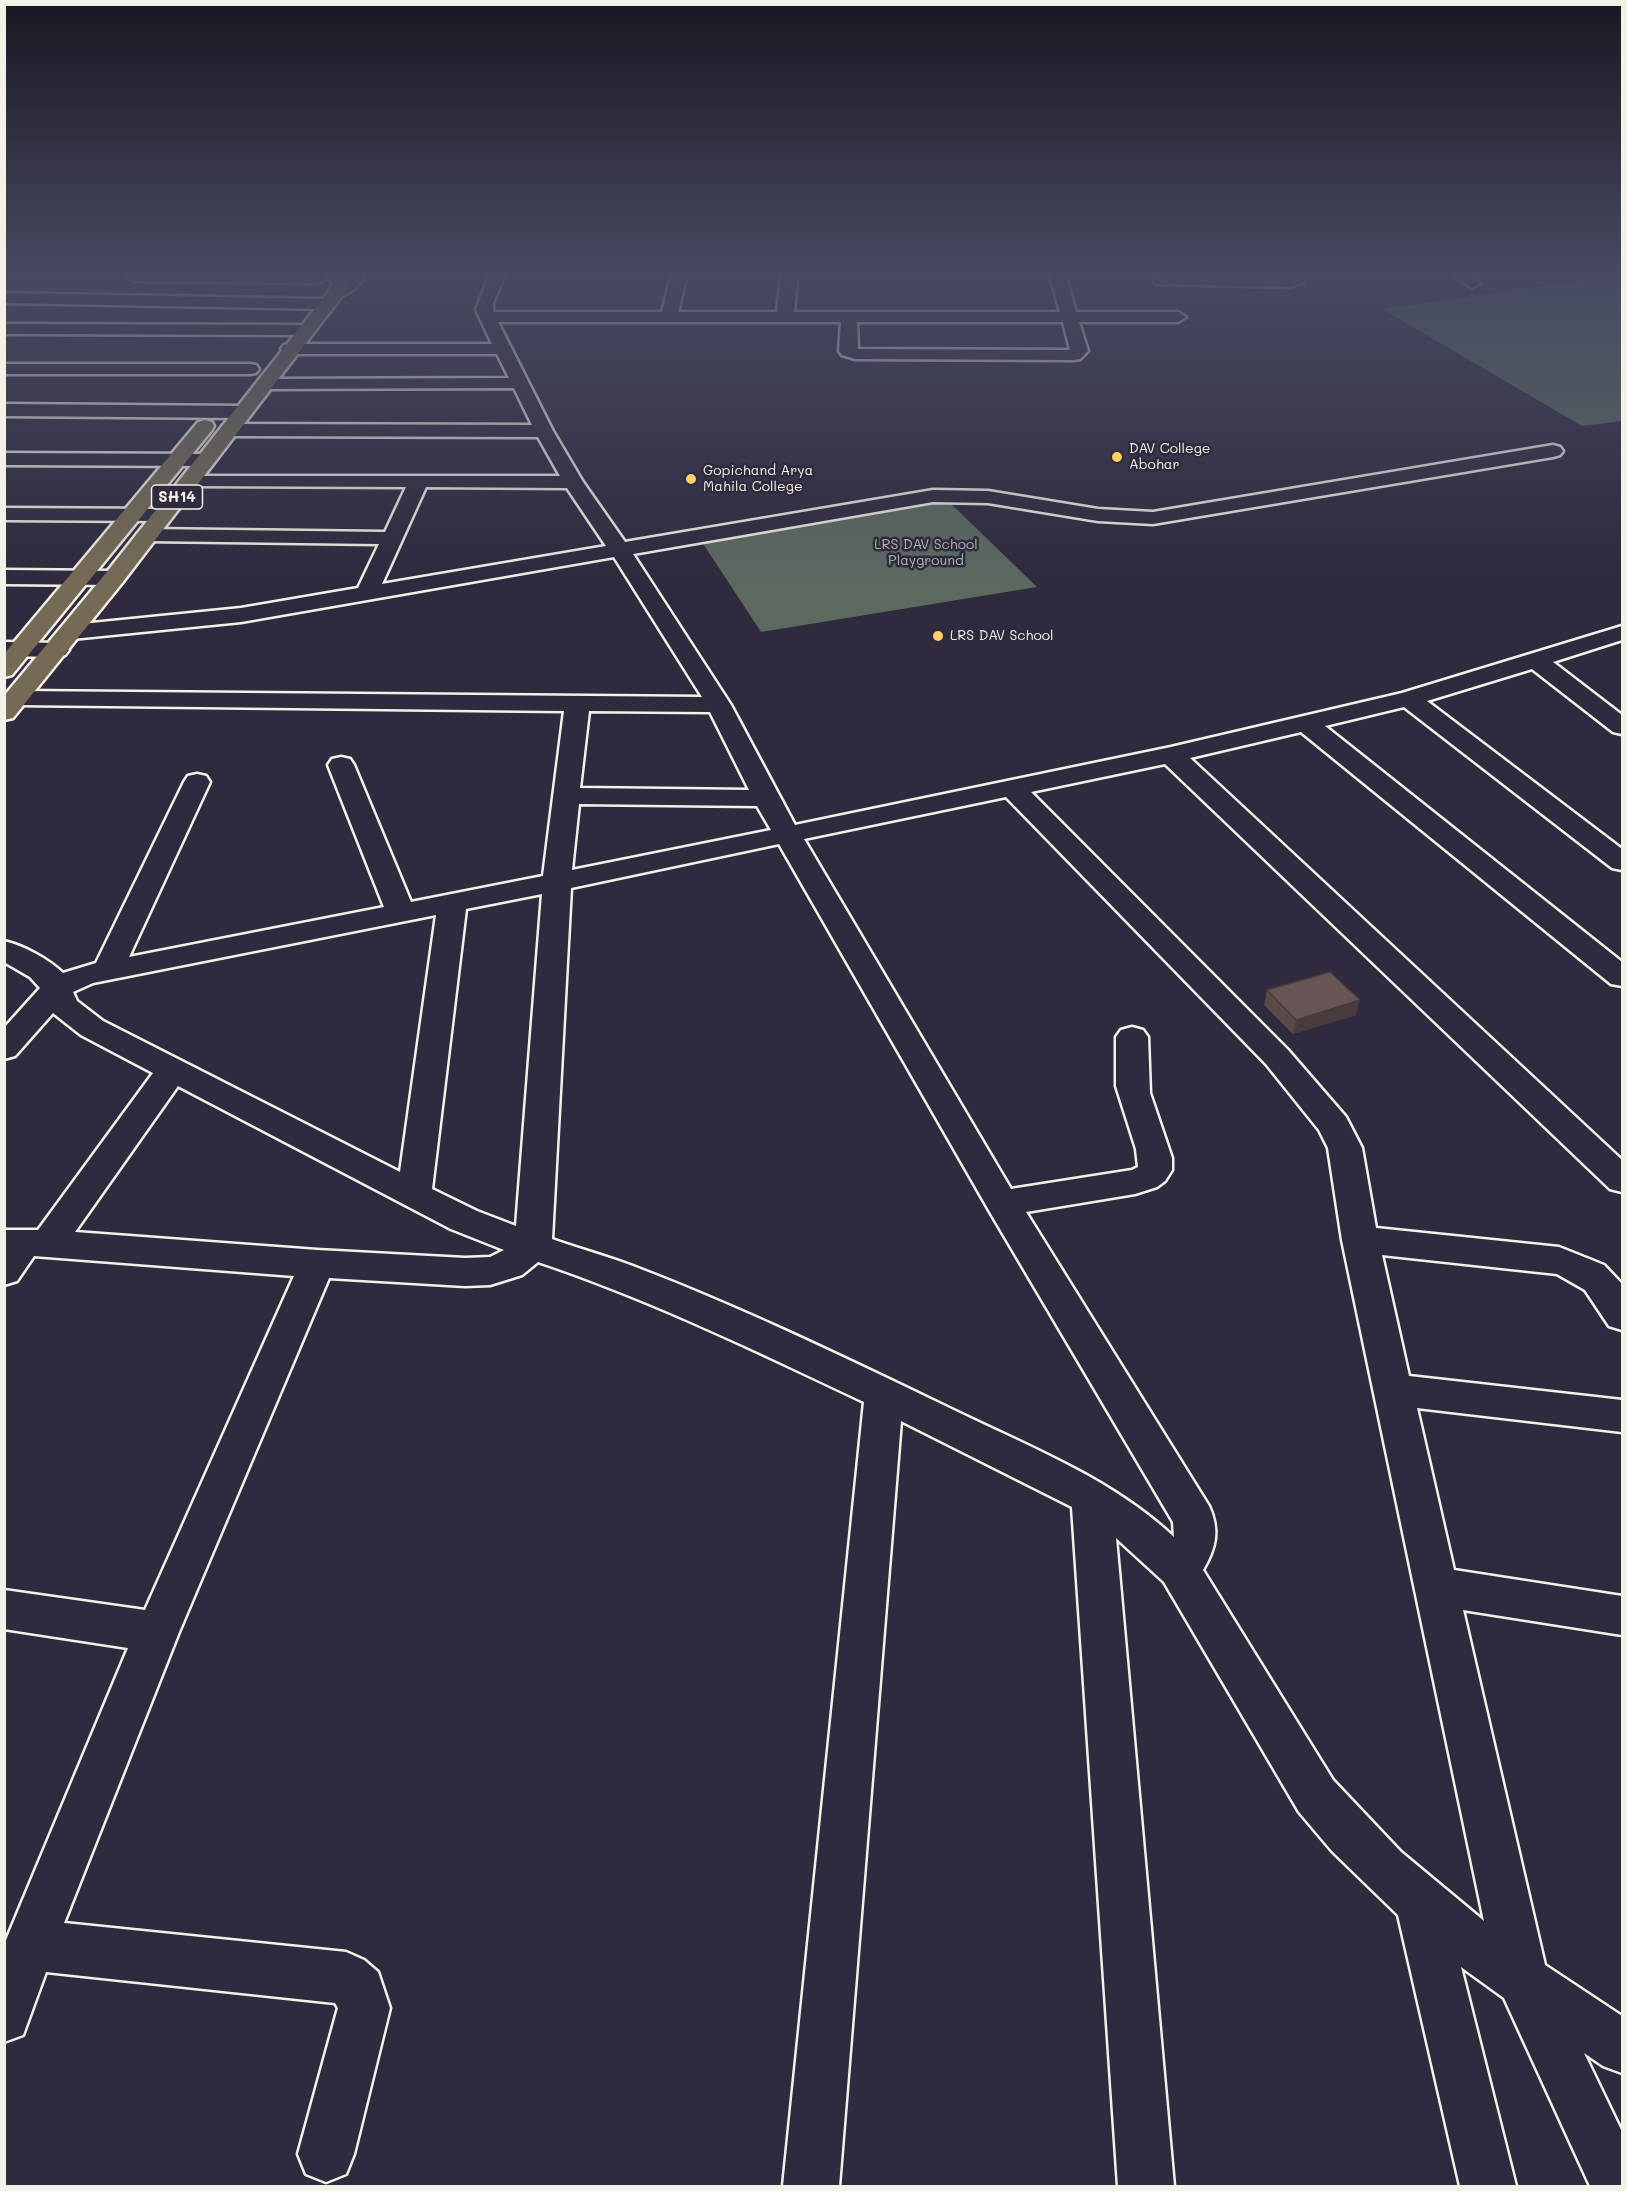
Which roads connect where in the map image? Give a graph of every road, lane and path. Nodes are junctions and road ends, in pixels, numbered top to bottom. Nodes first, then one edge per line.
1 (242, 378) edge
2 (269, 378) edge
3 (518, 378) edge
4 (520, 383) junction
5 (265, 384) junction
6 (4, 410) edge
7 (216, 412) junction
8 (243, 412) junction
9 (229, 430) junction
10 (544, 431) junction
11 (1553, 451) dead end
12 (4, 459) edge
13 (177, 460) junction
14 (205, 460) junction
15 (191, 480) junction
16 (419, 481) junction
17 (573, 482) junction
18 (4, 514) edge
19 (132, 515) junction
20 (162, 515) junction
21 (147, 535) junction
22 (393, 538) junction
23 (620, 550) junction
24 (4, 577) edge
25 (82, 578) junction
26 (114, 578) junction
27 (366, 594) junction
28 (72, 632) junction
29 (1623, 633) edge
30 (13, 649) edge
31 (57, 650) junction
32 (1537, 661) junction
33 (4, 670) edge
34 (1408, 699) junction
35 (577, 704) junction
36 (719, 705) junction
37 (11, 706) edge
38 (1305, 723) junction
39 (1623, 727) edge
40 (1171, 755) junction
41 (341, 765) dead end
42 (197, 782) dead end
43 (1012, 788) junction
44 (566, 796) junction
45 (766, 798) junction
46 (786, 833) junction
47 (1623, 862) edge
48 (557, 882) junction
49 (452, 903) junction
50 (400, 913) junction
51 (4, 950) edge
52 (108, 969) junction
53 (1623, 977) edge
54 (57, 988) junction
55 (1132, 1037) dead end
56 (4, 1049) edge
57 (173, 1069) junction
58 (1623, 1180) edge
59 (414, 1195) junction
60 (1002, 1203) junction
61 (1360, 1240) junction
62 (533, 1247) junction
63 (20, 1250) edge
64 (317, 1264) junction
65 (1623, 1316) edge
66 (1393, 1390) junction
67 (884, 1394) junction
68 (1623, 1416) edge
69 (1092, 1497) junction
70 (1179, 1569) junction
71 (1437, 1587) junction
72 (4, 1609) edge
73 (1623, 1615) edge
74 (157, 1632) junction
75 (1420, 1904) junction
76 (30, 1945) junction
77 (1523, 1982) junction
78 (4, 2016) edge
79 (1623, 2047) edge
80 (326, 2154) dead end
81 (811, 2187) edge
82 (1146, 2187) edge
83 (1488, 2187) edge
84 (1619, 2187) edge

1 - 7 main road, SH14
2 - 5 main road, SH14
3 - 4 street
4 - 5 street
4 - 10 street
5 - 8 main road, SH14
6 - 7 street
7 - 8 street
7 - 13 main road, SH14
8 - 9 main road, SH14
9 - 10 street
9 - 14 main road, SH14
10 - 17 street
11 - 23 street
12 - 13 street
13 - 14 street
13 - 19 main road, SH14
14 - 15 main road, SH14
15 - 16 street
15 - 20 main road, SH14
16 - 17 street
16 - 22 street
17 - 23 street
18 - 19 street
19 - 20 street
19 - 25 main road, SH14
20 - 21 main road, SH14
21 - 22 street
21 - 26 main road, SH14
22 - 27 street
23 - 27 street
23 - 36 street
24 - 25 street
25 - 26 street
25 - 30 main road, SH14
26 - 28 main road, SH14
27 - 28 street
28 - 31 main road, SH14
29 - 32 street
30 - 31 street
30 - 33 main road, SH14
31 - 37 main road, SH14
32 - 34 street
32 - 39 street
34 - 38 street
34 - 47 street
35 - 36 street
35 - 37 street
35 - 44 street
36 - 45 street
38 - 40 street
38 - 53 street
40 - 43 street
40 - 58 street
41 - 50 street
42 - 52 street
43 - 46 street
43 - 61 street
44 - 45 street
44 - 48 street
45 - 46 street
46 - 48 street
46 - 60 street
48 - 49 street
48 - 62 street
49 - 50 street
49 - 59 street
50 - 52 street
51 - 54 street
52 - 54 street
54 - 56 street
54 - 57 street
55 - 60 street
57 - 59 street
57 - 63 street
59 - 62 street
60 - 70 street
61 - 65 street
61 - 66 street
62 - 64 street
62 - 67 street
63 - 64 street
64 - 74 street
66 - 68 street
66 - 71 street
67 - 69 street
67 - 81 street
69 - 70 street
69 - 82 street
70 - 75 street
71 - 73 street
71 - 77 street
72 - 74 street
74 - 76 street
75 - 77 street
75 - 83 street
76 - 78 street
76 - 80 street
77 - 79 street
77 - 84 street

